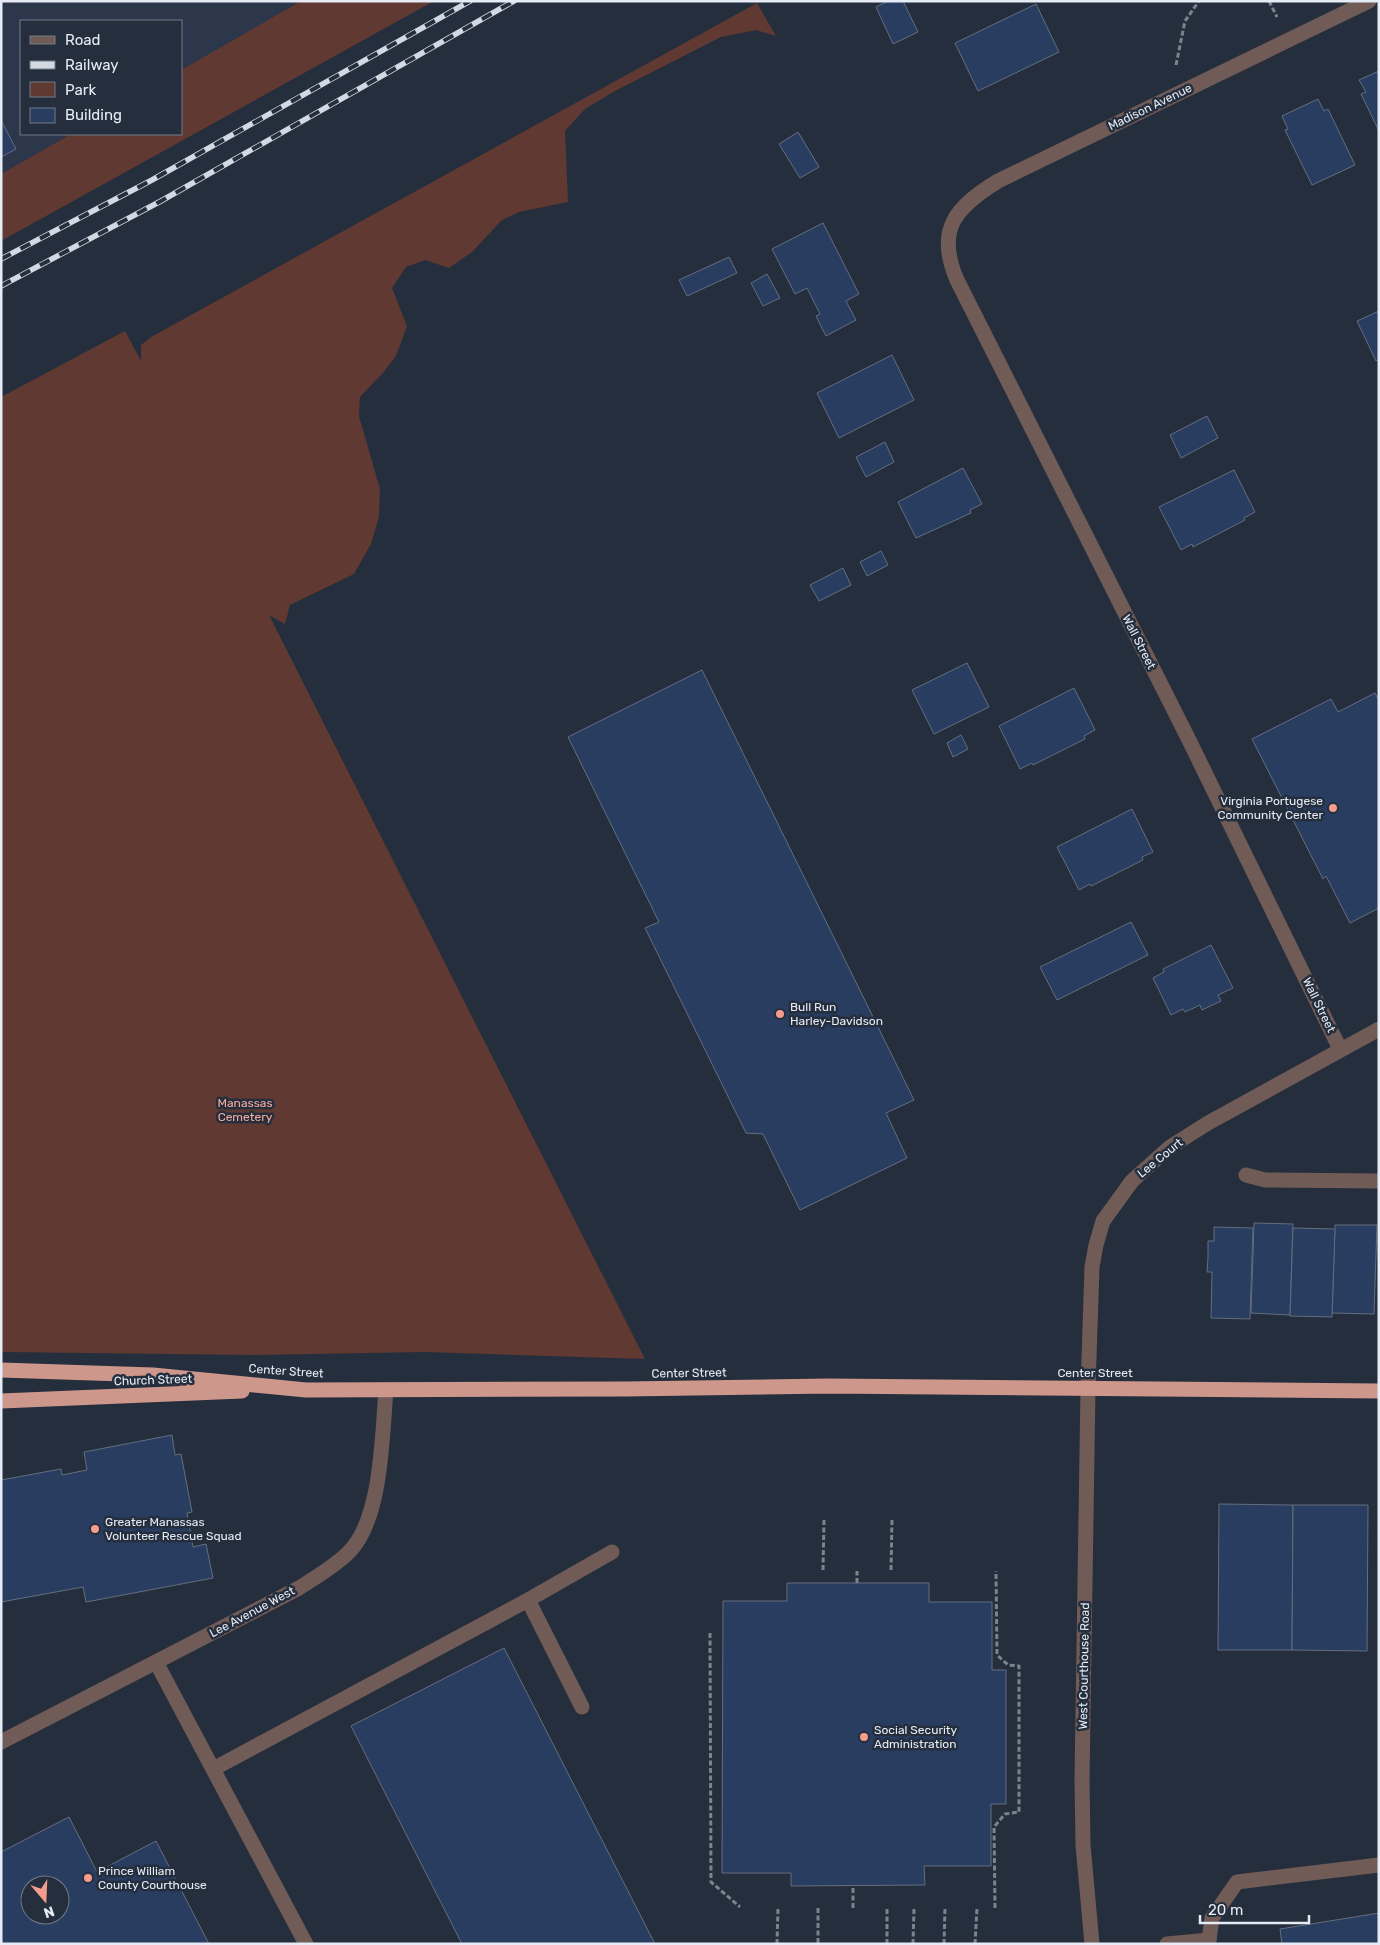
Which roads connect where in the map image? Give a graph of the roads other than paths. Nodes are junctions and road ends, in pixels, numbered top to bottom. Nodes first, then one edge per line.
1 (1369, 1) edge
2 (949, 233) joint
3 (1379, 1029) edge
4 (1340, 1049) junction
5 (1246, 1175) dead end
6 (1379, 1181) edge
7 (1, 1370) edge
8 (1088, 1388) junction
9 (306, 1390) junction
10 (386, 1390) junction
11 (1379, 1391) edge
12 (1, 1401) edge
13 (612, 1552) dead end
14 (528, 1600) junction
15 (156, 1662) junction
16 (582, 1707) dead end
17 (1, 1742) edge
18 (213, 1769) junction
19 (1379, 1865) edge
20 (1210, 1942) edge
21 (306, 1944) edge
22 (1092, 1944) edge
23 (1167, 1944) edge

1 - 2 street, Madison Avenue
2 - 4 street, Wall Street
3 - 4 street, Lee Court
4 - 8 street, Lee Court
5 - 6 street
7 - 9 highway, Center Street
8 - 10 highway, Center Street
8 - 11 highway, Center Street
8 - 22 street, West Courthouse Road
9 - 10 highway, Center Street
9 - 12 highway, Church Street
10 - 15 street, Lee Avenue West
13 - 14 street
14 - 16 street
14 - 18 street
15 - 17 street, Lee Avenue West
15 - 18 street
18 - 21 street
19 - 20 street
20 - 23 street

